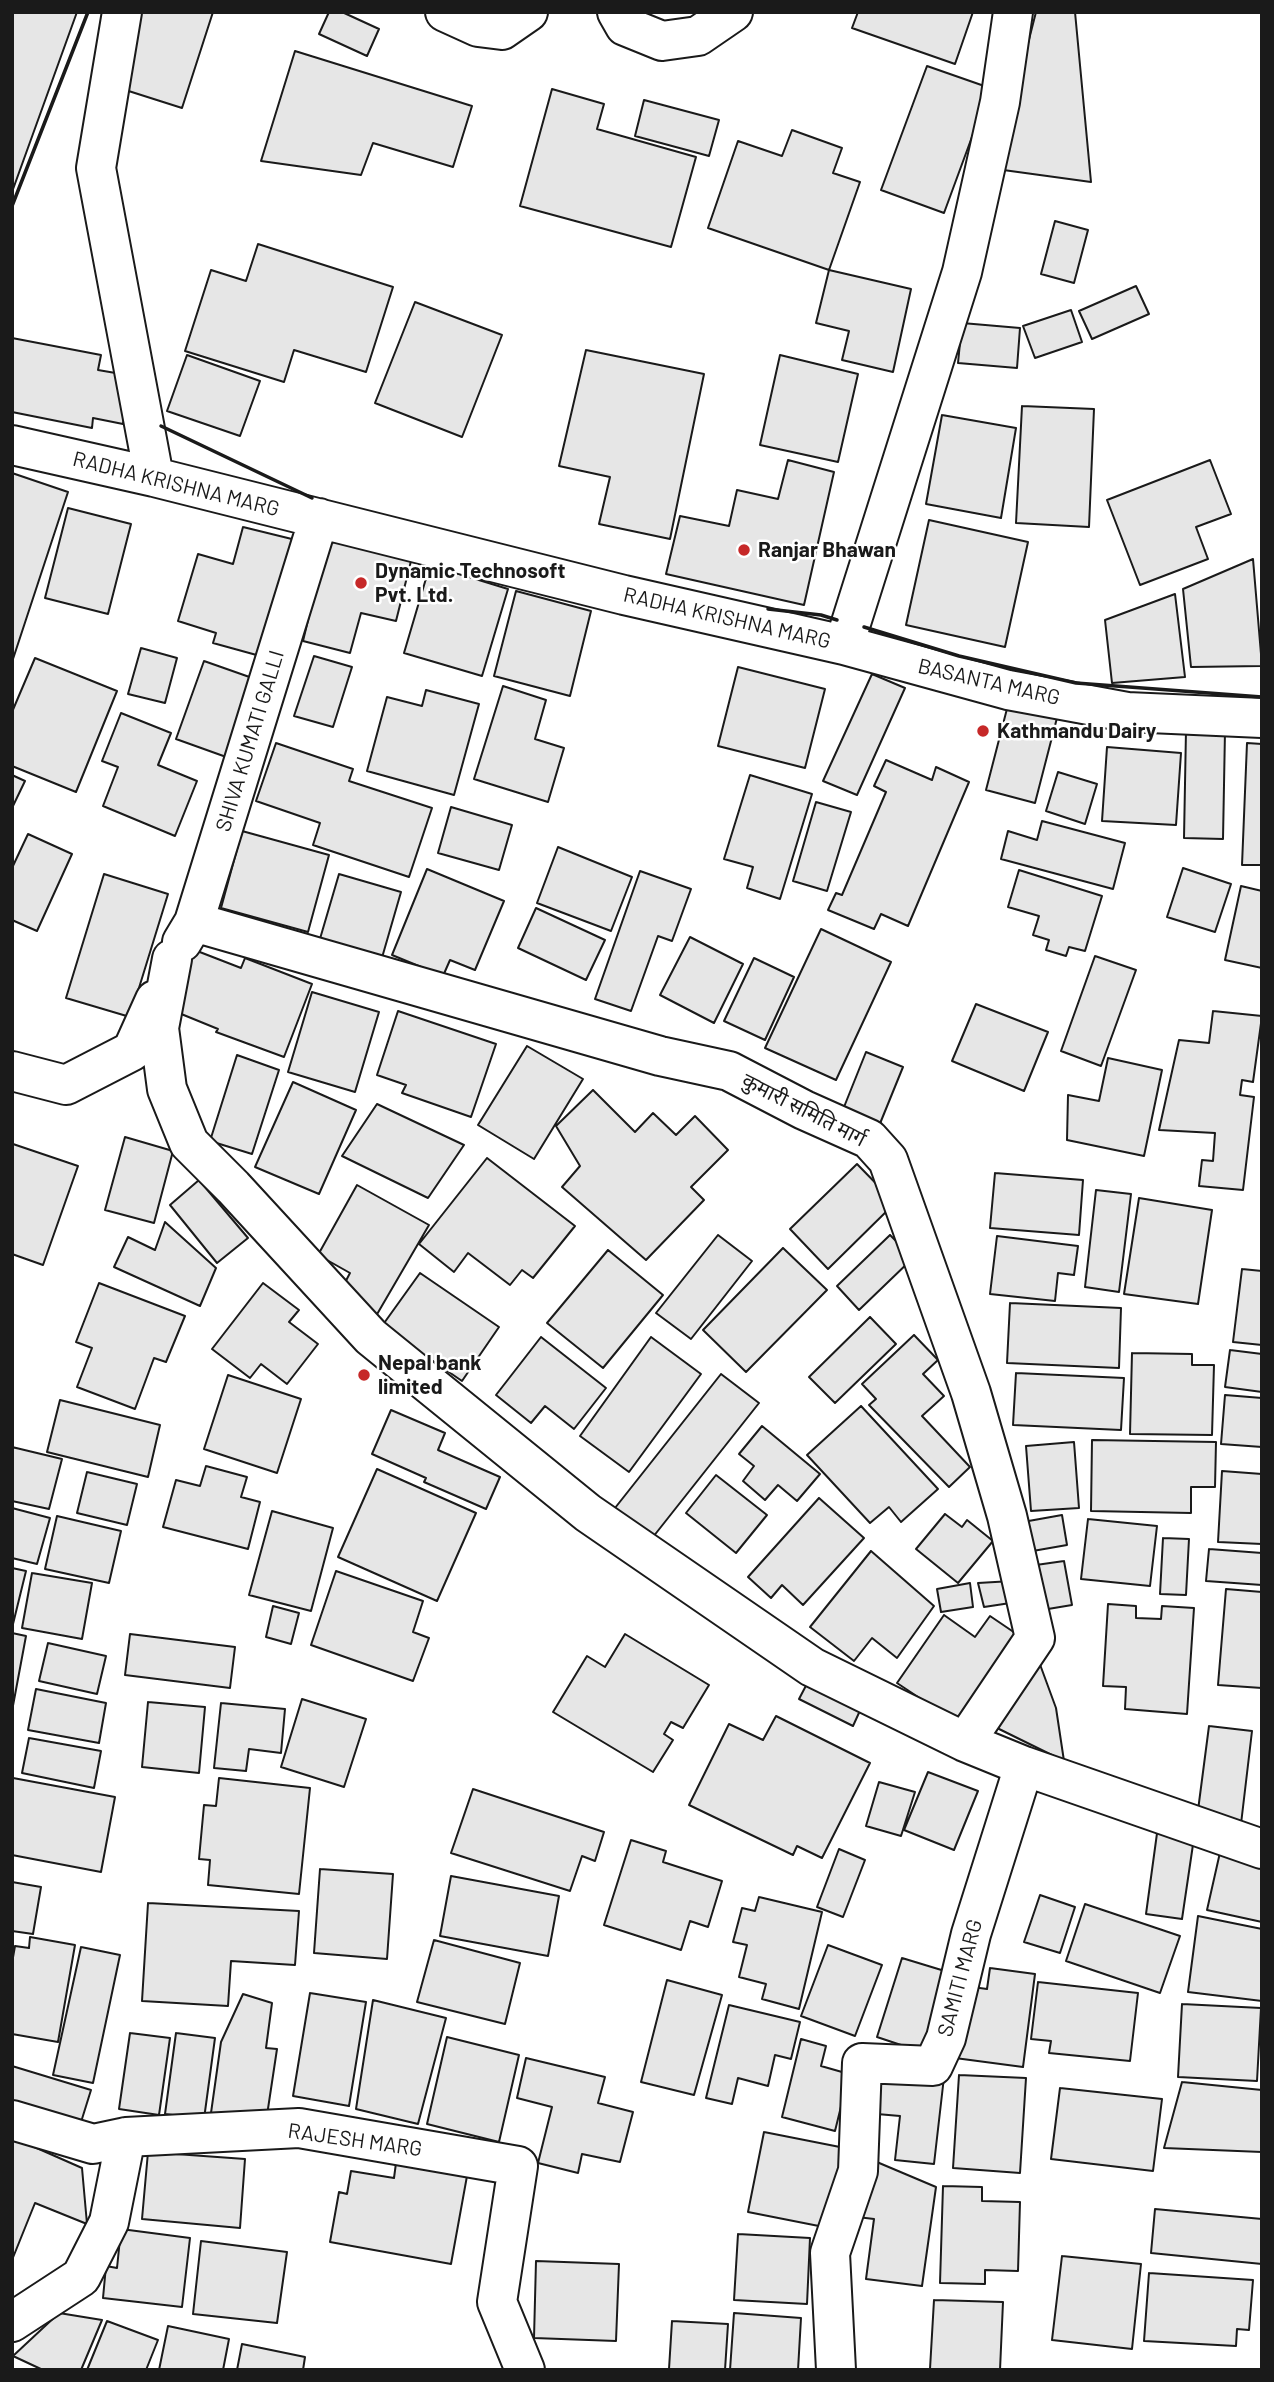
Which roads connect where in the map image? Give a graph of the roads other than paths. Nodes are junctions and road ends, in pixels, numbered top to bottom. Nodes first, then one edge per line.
1 (122, 12) edge
2 (445, 12) edge
3 (528, 12) edge
4 (617, 12) edge
5 (733, 12) edge
6 (1013, 12) edge
7 (12, 445) edge
8 (154, 477) junction
9 (319, 519) junction
10 (844, 645) junction
11 (1262, 718) edge
12 (194, 922) junction
13 (172, 959) junction
14 (12, 1071) edge
15 (965, 1742) junction
16 (1024, 1766) junction
17 (1262, 1849) edge
18 (12, 2120) edge
19 (125, 2137) junction
20 (12, 2322) edge
21 (525, 2370) edge
22 (836, 2370) edge

1 - 8 street
2 - 3 street
4 - 5 street
6 - 10 street, RADHA KRISHNA MARG
7 - 8 street, RADHA KRISHNA MARG
8 - 9 street, RADHA KRISHNA MARG
9 - 10 street, RADHA KRISHNA MARG
9 - 12 street, SHIVA KUMATI GALLI
10 - 11 street, BASANTA MARG
12 - 13 street, SHIVA KUMATI GALLI
12 - 15 street, कुमारी समिति मार्ग
13 - 14 street
13 - 15 street
15 - 16 street
16 - 17 street
16 - 22 street, SAMITI MARG
18 - 19 street
19 - 20 street
19 - 21 street, RAJESH MARG

